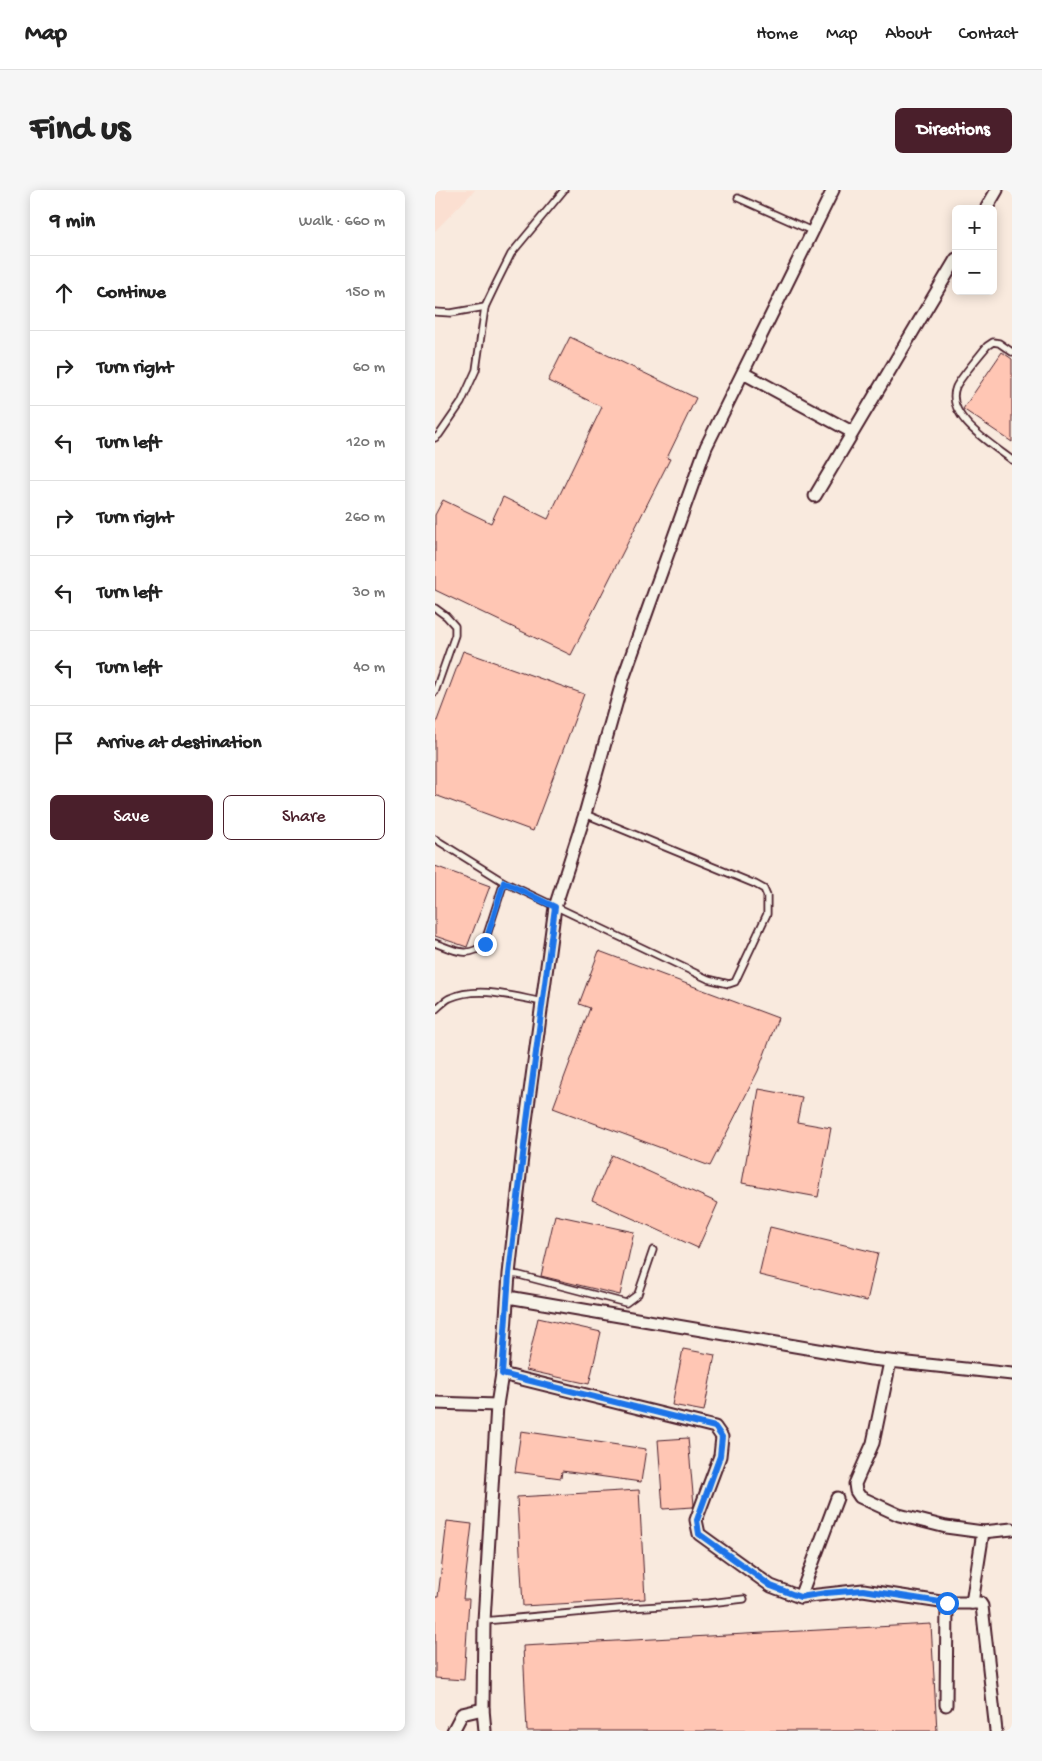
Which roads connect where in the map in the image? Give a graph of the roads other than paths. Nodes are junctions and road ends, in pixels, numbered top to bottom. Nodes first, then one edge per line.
1 (564, 190) edge
2 (833, 190) edge
3 (997, 190) edge
4 (738, 198) dead end
5 (988, 205) edge
6 (812, 232) junction
7 (952, 266) edge
8 (485, 307) junction
9 (435, 312) edge
10 (1012, 352) edge
11 (743, 373) junction
12 (852, 432) junction
13 (435, 438) edge
14 (1012, 460) edge
15 (815, 496) dead end
16 (435, 608) edge
17 (435, 692) edge
18 (585, 814) junction
19 (435, 839) edge
20 (504, 882) junction
21 (555, 907) junction
22 (435, 943) edge
23 (543, 1002) junction
24 (435, 1010) edge
25 (653, 1250) dead end
26 (509, 1274) junction
27 (508, 1297) junction
28 (890, 1362) junction
29 (502, 1374) junction
30 (1012, 1374) edge
31 (435, 1403) edge
32 (497, 1405) junction
33 (837, 1498) dead end
34 (1012, 1529) edge
35 (983, 1532) junction
36 (800, 1597) junction
37 (744, 1599) dead end
38 (947, 1603) junction
39 (972, 1603) junction
40 (484, 1621) junction
41 (946, 1705) dead end
42 (483, 1709) junction
43 (453, 1731) edge
44 (485, 1731) edge
45 (996, 1731) edge

1 - 8 lane
2 - 6 street
3 - 5 street
4 - 6 lane
6 - 11 street
7 - 12 street
8 - 9 lane
8 - 13 lane
10 - 14 lane
11 - 12 street
11 - 18 street
12 - 15 street
16 - 17 lane
18 - 21 street
18 - 21 lane
19 - 20 lane
20 - 21 lane
20 - 22 lane
21 - 23 street
23 - 24 lane
23 - 26 street
25 - 26 lane
26 - 27 street
27 - 28 street
27 - 29 street
28 - 30 street
28 - 35 street
29 - 32 street
29 - 36 street
31 - 32 street
32 - 40 street
33 - 36 street
34 - 35 street
35 - 39 street
36 - 38 street
37 - 40 lane
38 - 39 street
38 - 41 street
39 - 45 street
40 - 42 street
42 - 43 street
42 - 44 street

